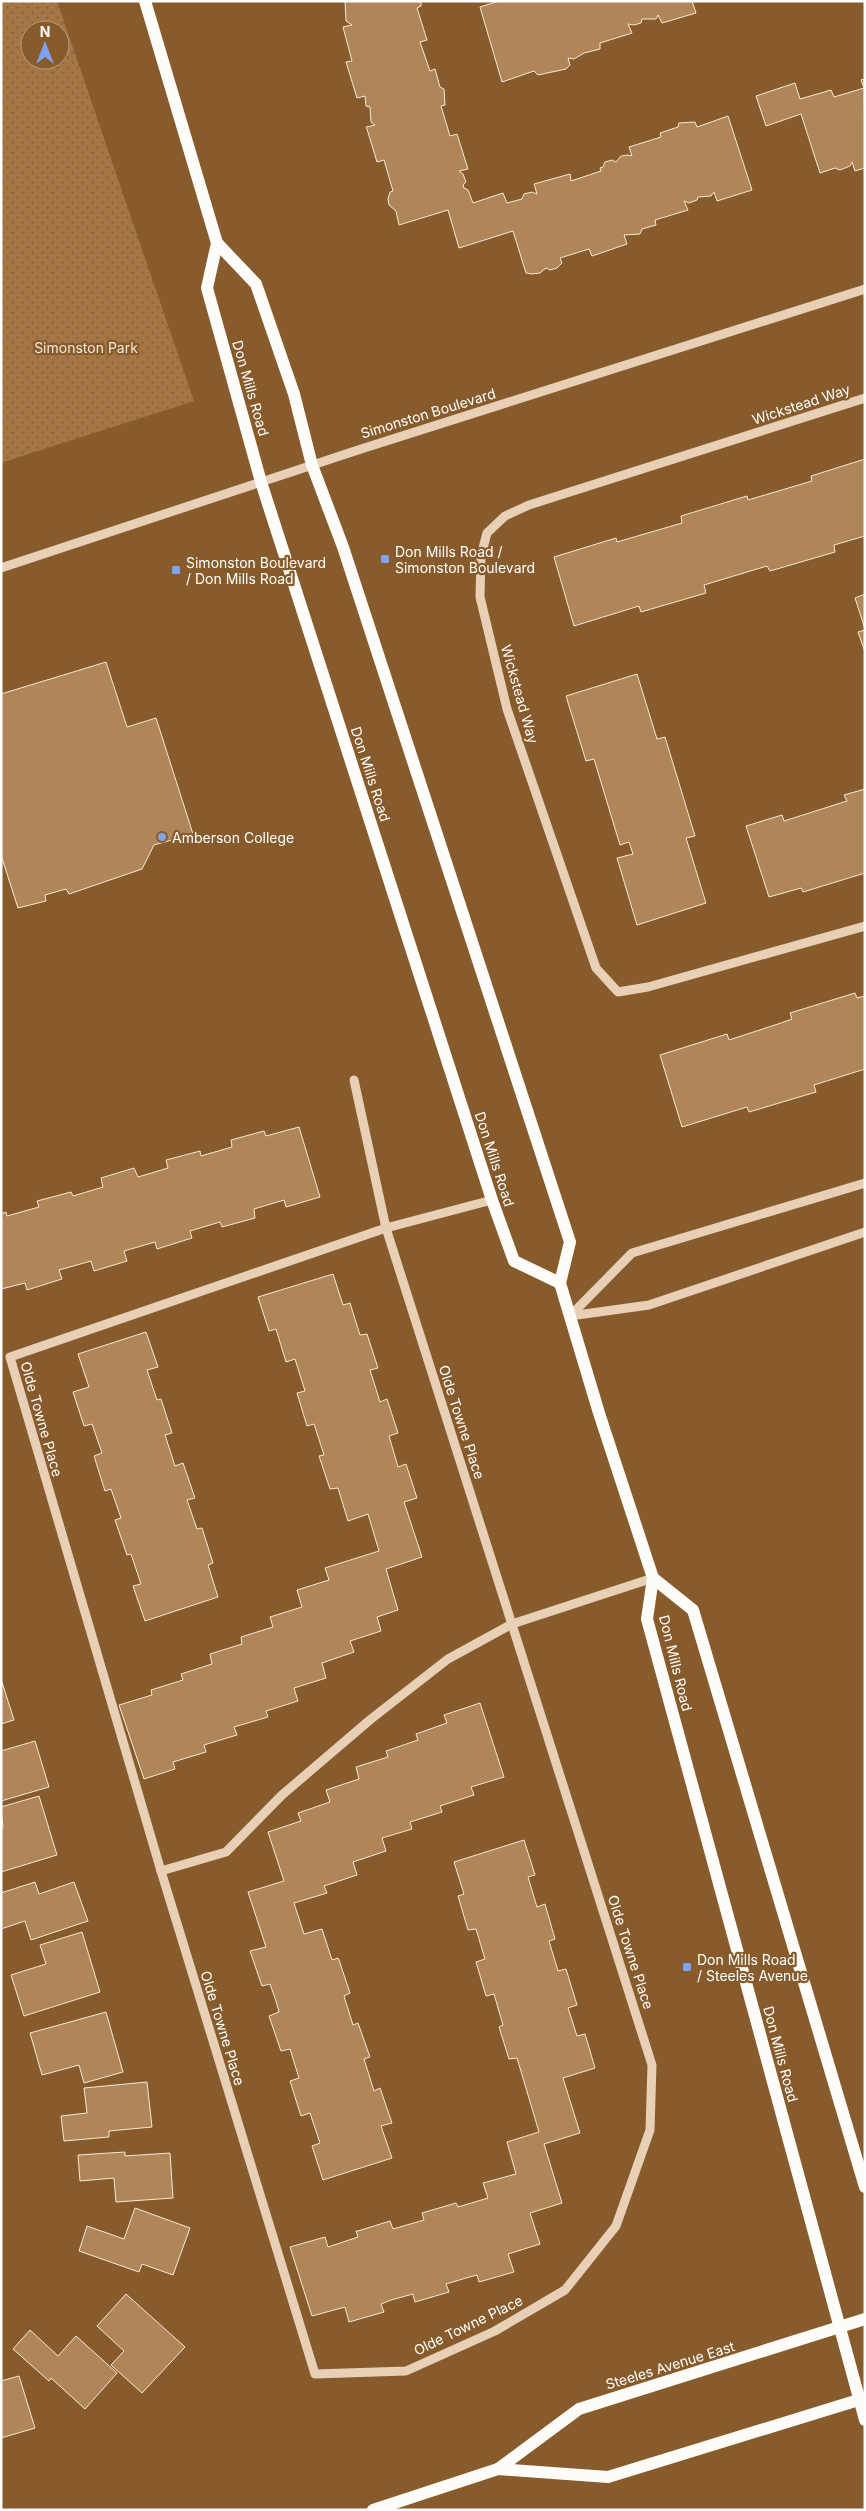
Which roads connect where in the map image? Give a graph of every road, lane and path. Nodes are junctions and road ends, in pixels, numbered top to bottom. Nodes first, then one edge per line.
1 (145, 1) edge
2 (217, 243) junction
3 (865, 289) edge
4 (865, 398) edge
5 (312, 464) junction
6 (261, 482) junction
7 (1, 568) edge
8 (865, 926) edge
9 (354, 1080) dead end
10 (865, 1184) edge
11 (492, 1200) junction
12 (386, 1228) junction
13 (865, 1232) edge
14 (560, 1283) junction
15 (570, 1316) junction
16 (653, 1578) junction
17 (512, 1624) junction
18 (161, 1871) junction
19 (865, 2187) edge
20 (865, 2319) edge
21 (840, 2328) junction
22 (862, 2399) edge
23 (865, 2420) edge
24 (498, 2469) junction
25 (373, 2510) edge

1 - 2 main road, Don Mills Road
2 - 5 main road, Don Mills Road
2 - 6 main road, Don Mills Road
3 - 5 street, Simonston Boulevard
4 - 8 street, Wickstead Way
5 - 6 street, Simonston Boulevard
5 - 14 main road, Don Mills Road
6 - 7 street, Simonston Boulevard
6 - 11 main road, Don Mills Road
9 - 12 street, Olde Towne Place
10 - 15 street
11 - 12 street, Olde Towne Place
11 - 14 main road, Don Mills Road
12 - 17 street, Olde Towne Place
12 - 18 street, Olde Towne Place
13 - 15 street
14 - 15 main road, Don Mills Road
15 - 16 main road, Don Mills Road
16 - 17 street
16 - 19 main road, Don Mills Road
16 - 21 main road, Don Mills Road
17 - 18 street
17 - 18 street, Olde Towne Place
20 - 21 main road, Steeles Avenue East
21 - 22 main road, Don Mills Road
21 - 24 main road, Steeles Avenue East
22 - 23 main road, Don Mills Road
22 - 24 main road, Steeles Avenue East
24 - 25 main road, Steeles Avenue East

